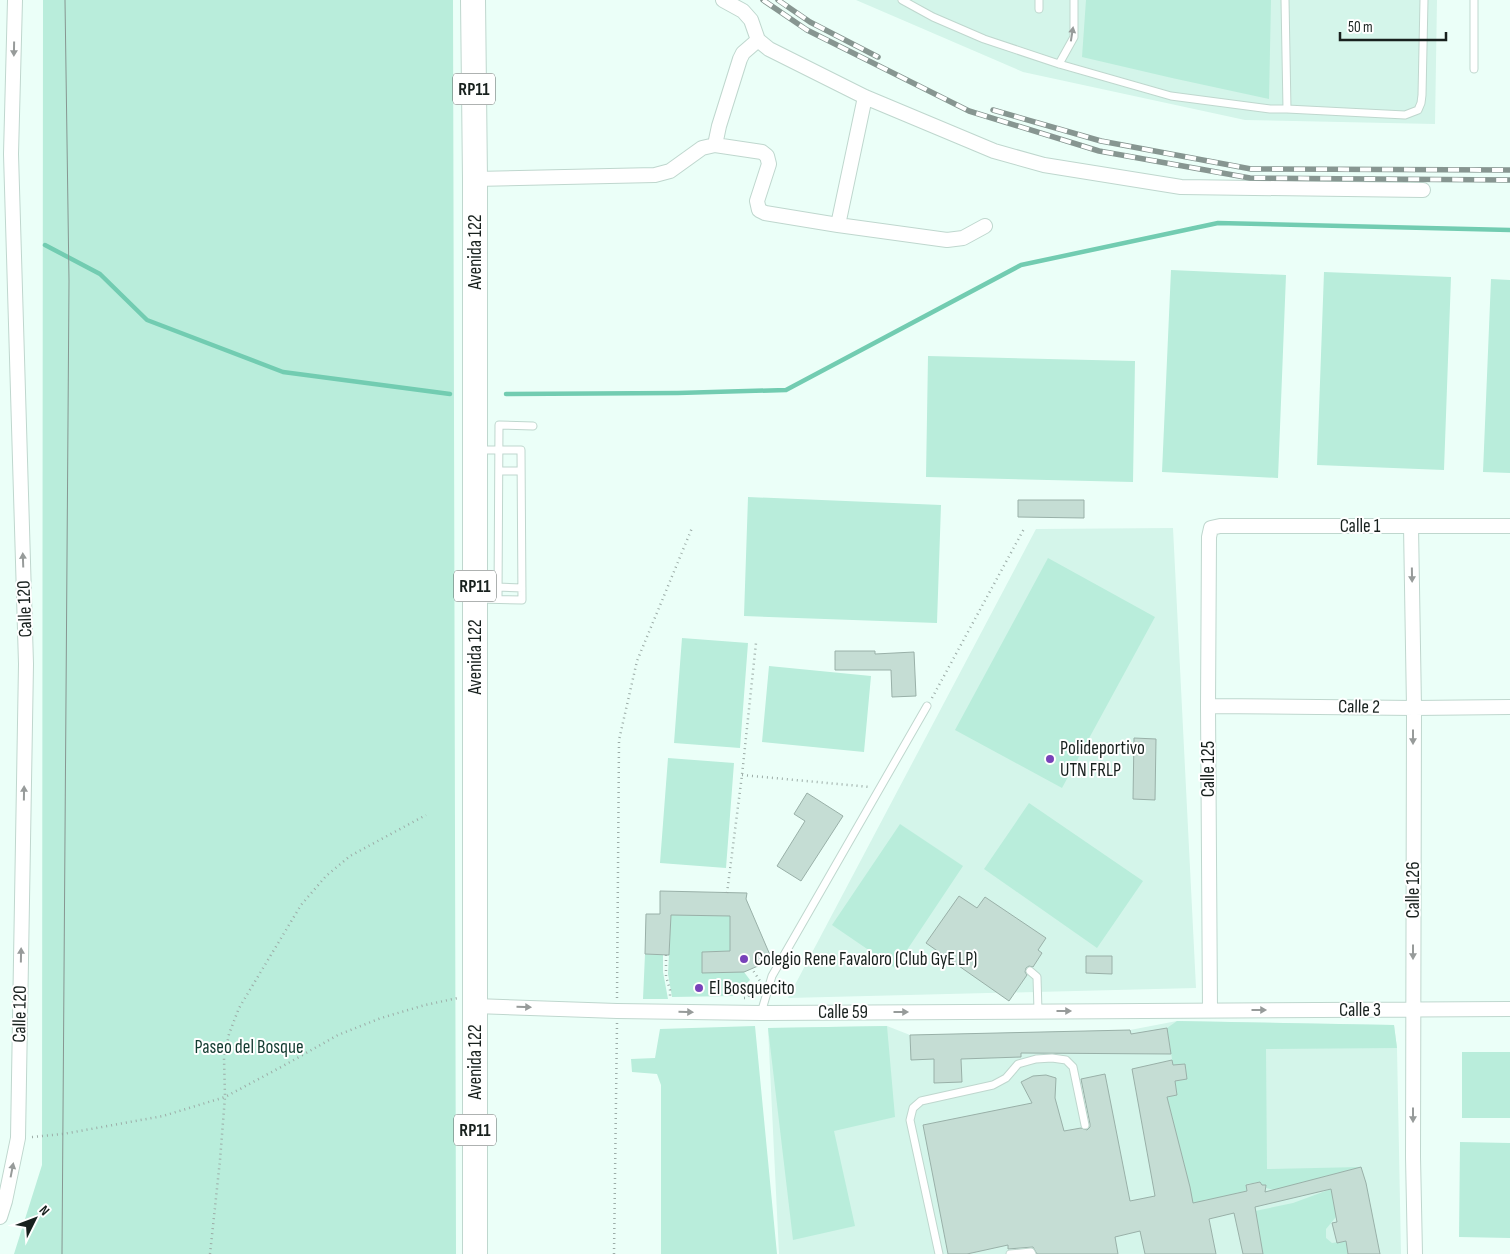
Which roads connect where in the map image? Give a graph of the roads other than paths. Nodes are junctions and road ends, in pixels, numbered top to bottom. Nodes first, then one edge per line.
1 (15, 0) edge
2 (473, 0) edge
3 (723, 0) edge
4 (902, 0) edge
5 (1039, 0) edge
6 (1074, 0) edge
7 (1286, 0) edge
8 (1424, 0) edge
9 (1474, 0) edge
10 (1039, 9) dead end
11 (758, 40) junction
12 (1059, 64) junction
13 (1474, 69) dead end
14 (866, 97) junction
15 (1287, 109) junction
16 (715, 145) junction
17 (6, 175) edge
18 (475, 179) junction
19 (1423, 190) dead end
20 (838, 225) junction
21 (985, 226) dead end
22 (533, 426) dead end
23 (475, 450) junction
24 (499, 450) junction
25 (499, 471) junction
26 (521, 471) junction
27 (1411, 526) junction
28 (1510, 526) edge
29 (1211, 528) joint
30 (498, 587) junction
31 (522, 588) junction
32 (487, 599) junction
33 (927, 706) road end
34 (1208, 706) junction
35 (1510, 707) edge
36 (1414, 708) junction
37 (1030, 971) dead end
38 (475, 1000) junction
39 (1510, 1009) edge
40 (1210, 1010) junction
41 (1412, 1010) junction
42 (1038, 1011) junction
43 (761, 1013) junction
44 (1085, 1124) dead end
45 (0, 1217) edge
46 (475, 1254) edge
47 (939, 1254) edge
48 (1010, 1254) edge
49 (1032, 1254) edge
50 (1415, 1254) edge

1 -> 17 street, Calle 120
2 - 18 highway, Avenida 122 / RP11
3 - 11 street
4 - 12 lane
5 - 10 lane
12 -> 6 lane
7 - 15 lane
8 - 15 lane
9 - 13 lane
11 - 14 street
11 - 16 street
12 - 15 lane
14 - 19 street
14 - 20 street
16 - 18 street
16 - 20 street
45 -> 17 street, Calle 120
18 - 23 highway, Avenida 122 / RP11
20 - 21 street
22 - 24 lane
23 - 24 lane
23 - 32 highway, Avenida 122 / RP11
24 - 25 lane
24 - 26 lane
25 - 26 lane
25 - 30 lane
26 - 31 lane
27 - 28 street, Calle 1
27 - 29 street, Calle 1
27 -> 36 street, Calle 126
29 - 34 street, Calle 125
30 - 31 lane
30 - 32 lane
31 - 32 lane
32 - 38 highway, Avenida 122 / RP11
33 - 43 lane
34 - 36 street, Calle 2
34 - 40 street, Calle 125
35 - 36 street, Calle 2
36 -> 41 street, Calle 126
37 - 42 lane
38 -> 43 street, Calle 59
38 - 46 highway, Avenida 122 / RP11
39 - 41 street, Calle 3
40 -> 41 street, Calle 3
42 -> 40 street, Calle 59
41 -> 50 street, Calle 126
43 -> 42 street, Calle 59
44 - 47 lane
48 - 49 lane

